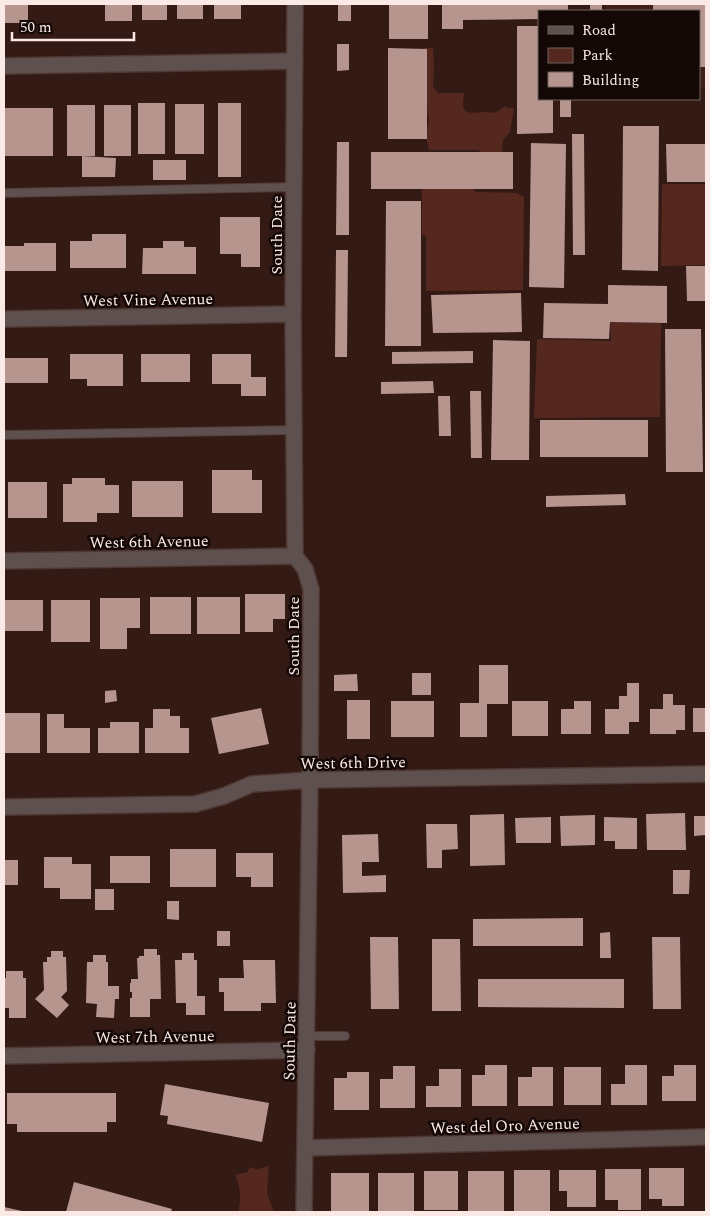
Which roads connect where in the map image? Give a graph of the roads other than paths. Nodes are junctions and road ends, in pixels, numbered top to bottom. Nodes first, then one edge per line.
1 (296, 4) edge
2 (295, 61) junction
3 (4, 66) edge
4 (294, 187) junction
5 (4, 193) edge
6 (293, 314) junction
7 (4, 319) edge
8 (294, 430) junction
9 (4, 435) edge
10 (295, 556) junction
11 (4, 561) edge
12 (706, 774) edge
13 (310, 780) junction
14 (4, 807) edge
15 (345, 1036) dead end
16 (307, 1043) junction
17 (4, 1056) edge
18 (706, 1137) edge
19 (305, 1148) junction
20 (304, 1212) edge

1 - 2 street, South Date
2 - 3 street
2 - 4 street, South Date
4 - 5 lane
4 - 6 street, South Date
6 - 7 street, West Vine Avenue
6 - 8 street, South Date
8 - 9 lane
8 - 10 street, South Date
10 - 11 street, West 6th Avenue
10 - 13 street, South Date
12 - 13 street, West 6th Drive
13 - 14 street, West 6th Drive
13 - 16 street, South Date
15 - 16 lane
16 - 17 street, West 7th Avenue
16 - 19 street, South Date
18 - 19 street, West del Oro Avenue
19 - 20 street, South Date

